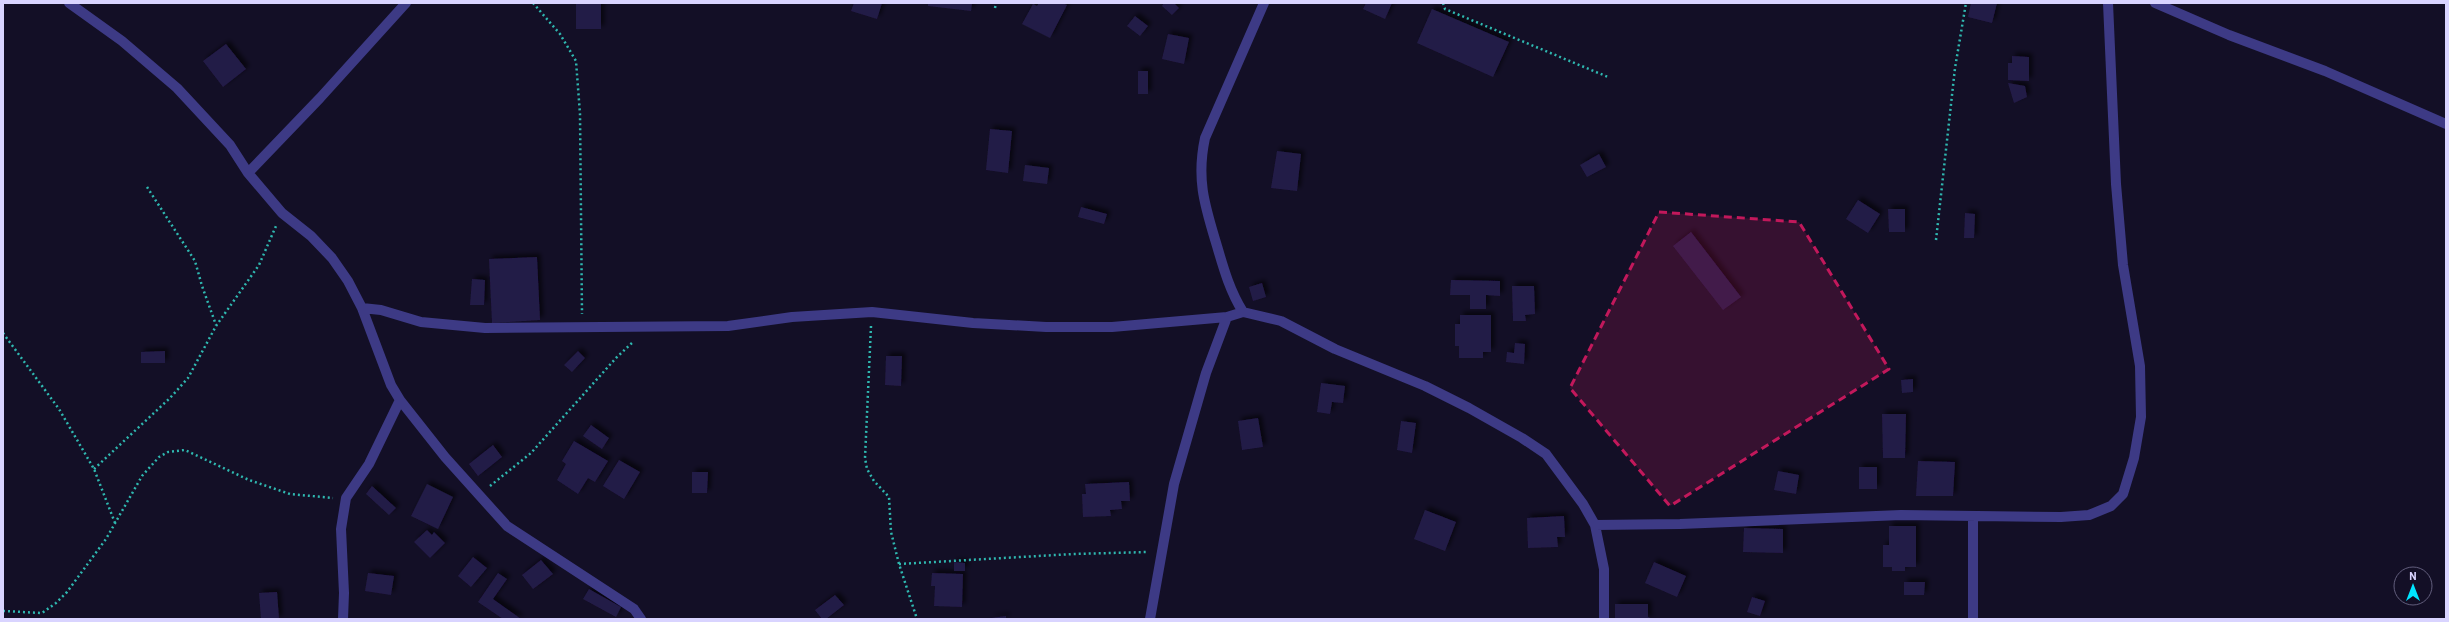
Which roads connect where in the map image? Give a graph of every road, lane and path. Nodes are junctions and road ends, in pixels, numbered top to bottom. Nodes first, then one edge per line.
1 (69, 3) edge
2 (406, 3) edge
3 (533, 3) edge
4 (996, 3) edge
5 (1264, 3) edge
6 (1443, 3) edge
7 (1966, 3) edge
8 (2108, 3) edge
9 (2155, 3) edge
10 (995, 8) dead end
11 (1608, 77) dead end
12 (2446, 124) edge
13 (248, 173) junction
14 (147, 187) dead end
15 (282, 213) junction
16 (1936, 240) dead end
17 (362, 308) junction
18 (872, 312) junction
19 (1243, 312) junction
20 (1227, 317) junction
21 (216, 326) junction
22 (582, 327) junction
23 (649, 327) junction
24 (3, 333) edge
25 (400, 400) junction
26 (94, 469) junction
27 (479, 496) junction
28 (346, 498) junction
29 (1973, 516) junction
30 (116, 523) junction
31 (1595, 525) junction
32 (1163, 551) junction
33 (899, 564) junction
34 (3, 611) edge
35 (343, 619) edge
36 (641, 619) edge
37 (917, 619) edge
38 (1150, 619) edge
39 (1604, 619) edge
40 (1973, 619) edge

1 - 13 street
2 - 13 street
3 - 22 path
4 - 10 path
5 - 19 street
6 - 11 path
7 - 16 path
8 - 29 street
9 - 12 street
13 - 15 street
14 - 21 path
15 - 17 street
15 - 21 path
17 - 22 street
17 - 25 street
18 - 20 street
18 - 23 street
18 - 33 path
19 - 20 street
19 - 31 street
20 - 32 street
21 - 26 path
22 - 23 street
23 - 27 path
24 - 26 path
25 - 27 street
25 - 28 street
26 - 30 path
27 - 36 street
28 - 30 path
28 - 35 street
29 - 31 street
29 - 40 street
30 - 34 path
31 - 39 street
32 - 33 path
32 - 38 street
33 - 37 path

